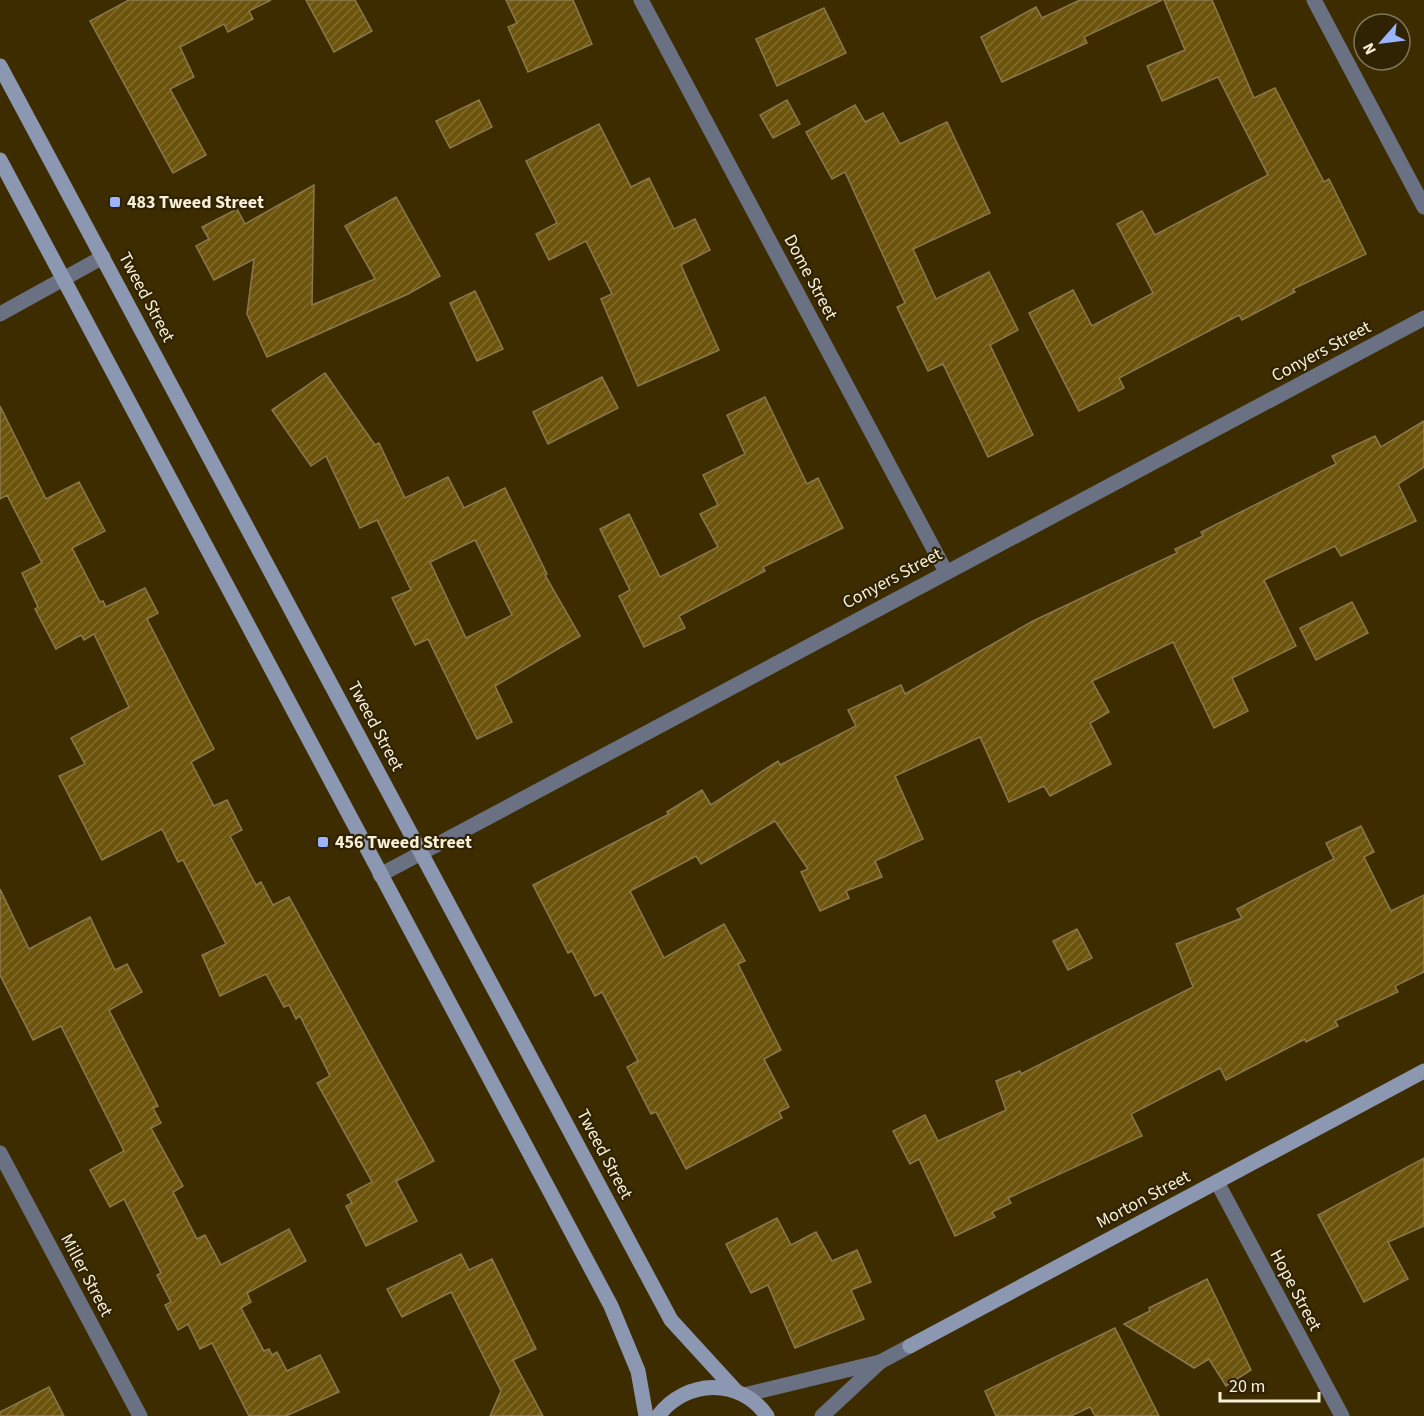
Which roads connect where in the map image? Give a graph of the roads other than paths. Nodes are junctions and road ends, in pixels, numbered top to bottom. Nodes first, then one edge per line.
1 (641, 0) edge
2 (1314, 0) edge
3 (0, 66) edge
4 (0, 160) edge
5 (1424, 207) edge
6 (103, 257) junction
7 (63, 280) junction
8 (0, 314) edge
9 (1424, 318) edge
10 (946, 572) junction
11 (421, 852) junction
12 (380, 875) junction
13 (1424, 1071) edge
14 (0, 1153) edge
15 (1217, 1182) junction
16 (910, 1346) joint
17 (880, 1362) junction
18 (740, 1393) junction
19 (140, 1416) edge
20 (646, 1416) edge
21 (658, 1416) edge
22 (767, 1416) edge
23 (822, 1416) edge
24 (1342, 1416) edge

1 - 10 street, Dome Street
2 - 5 street
3 - 6 main road, Tweed Street
4 - 7 main road
6 - 7 street
6 - 11 main road, Tweed Street
7 - 8 street
7 - 12 main road
9 - 10 street, Conyers Street
10 - 11 street, Conyers Street
11 - 12 street, Conyers Street
11 - 18 main road, Tweed Street
12 - 20 main road
13 - 15 main road, Morton Street
14 - 19 street, Miller Street
15 - 16 main road, Morton Street
15 - 24 street, Hope Street
16 - 17 street, Morton Street
17 - 18 street, Morton Street
17 - 23 street, Morton Street
18 - 21 main road
18 - 22 main road, Tweed Street

